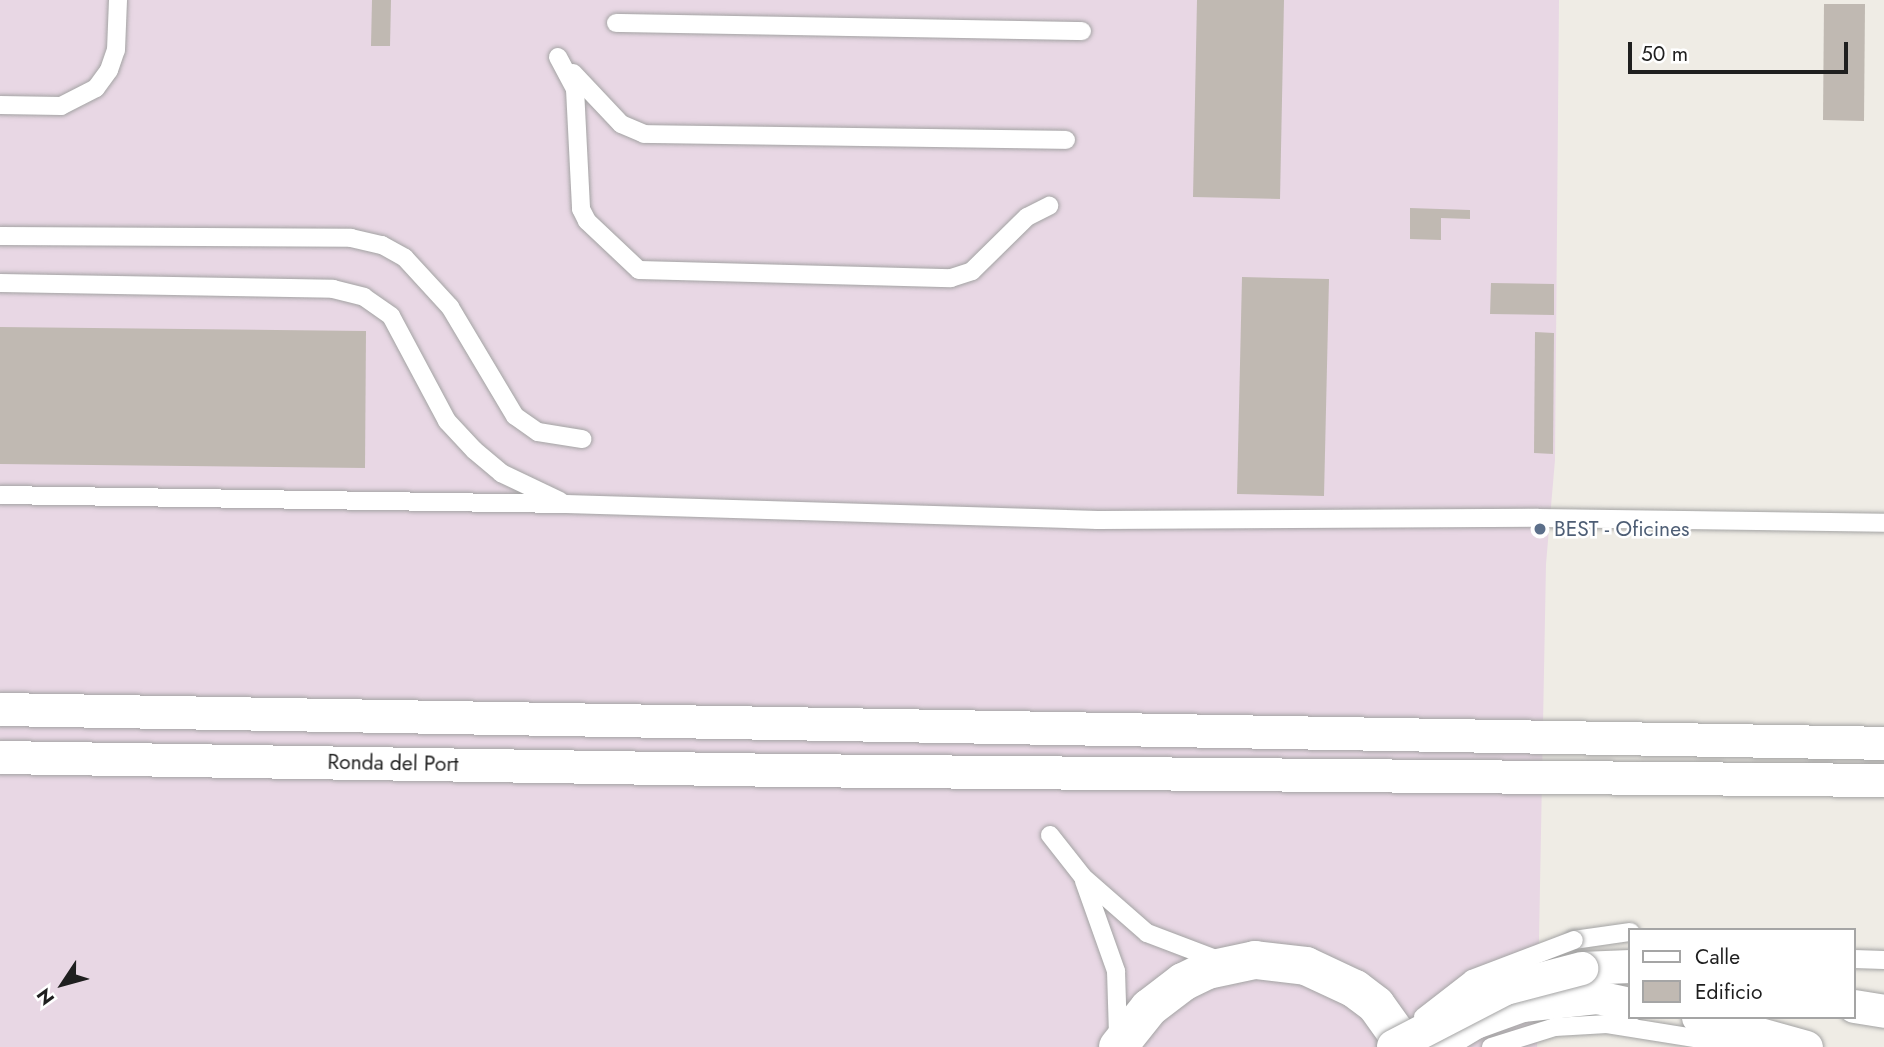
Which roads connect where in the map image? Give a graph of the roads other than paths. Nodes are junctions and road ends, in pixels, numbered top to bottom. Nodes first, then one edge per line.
1 (118, 0) edge
2 (616, 23) dead end
3 (1082, 30) dead end
4 (0, 105) edge
5 (1066, 140) dead end
6 (1048, 206) dead end
7 (0, 236) edge
8 (0, 283) edge
9 (583, 439) dead end
10 (0, 495) edge
11 (566, 504) junction
12 (1884, 523) edge
13 (0, 709) edge
14 (1884, 743) edge
15 (0, 757) edge
16 (1884, 780) edge
17 (1050, 835) dead end
18 (1083, 877) junction
19 (1629, 932) edge
20 (1577, 954) junction
21 (1856, 959) edge
22 (1884, 960) edge
23 (1235, 962) junction
24 (1629, 966) edge
25 (1856, 1006) edge
26 (1611, 1008) edge
27 (1884, 1011) edge
28 (1629, 1013) edge
29 (1650, 1019) edge
30 (1705, 1019) edge
31 (1118, 1047) edge
32 (1393, 1047) edge
33 (1406, 1047) edge
34 (1433, 1047) edge
35 (1491, 1047) edge
36 (1751, 1047) edge
37 (1806, 1047) edge

1 - 4 lane
2 - 3 lane
5 - 6 lane
7 - 9 lane
8 - 11 lane
10 - 11 lane
11 - 12 lane
13 - 14 street
15 - 16 street, Ronda del Port
17 - 18 lane
18 - 23 lane
18 - 31 lane
19 - 20 lane
20 - 24 street
20 - 32 street, bridge
21 - 22 lane
23 - 31 street
23 - 33 street
25 - 27 street
26 - 28 lane
26 - 34 street
26 - 35 lane
29 - 36 lane
30 - 37 street

